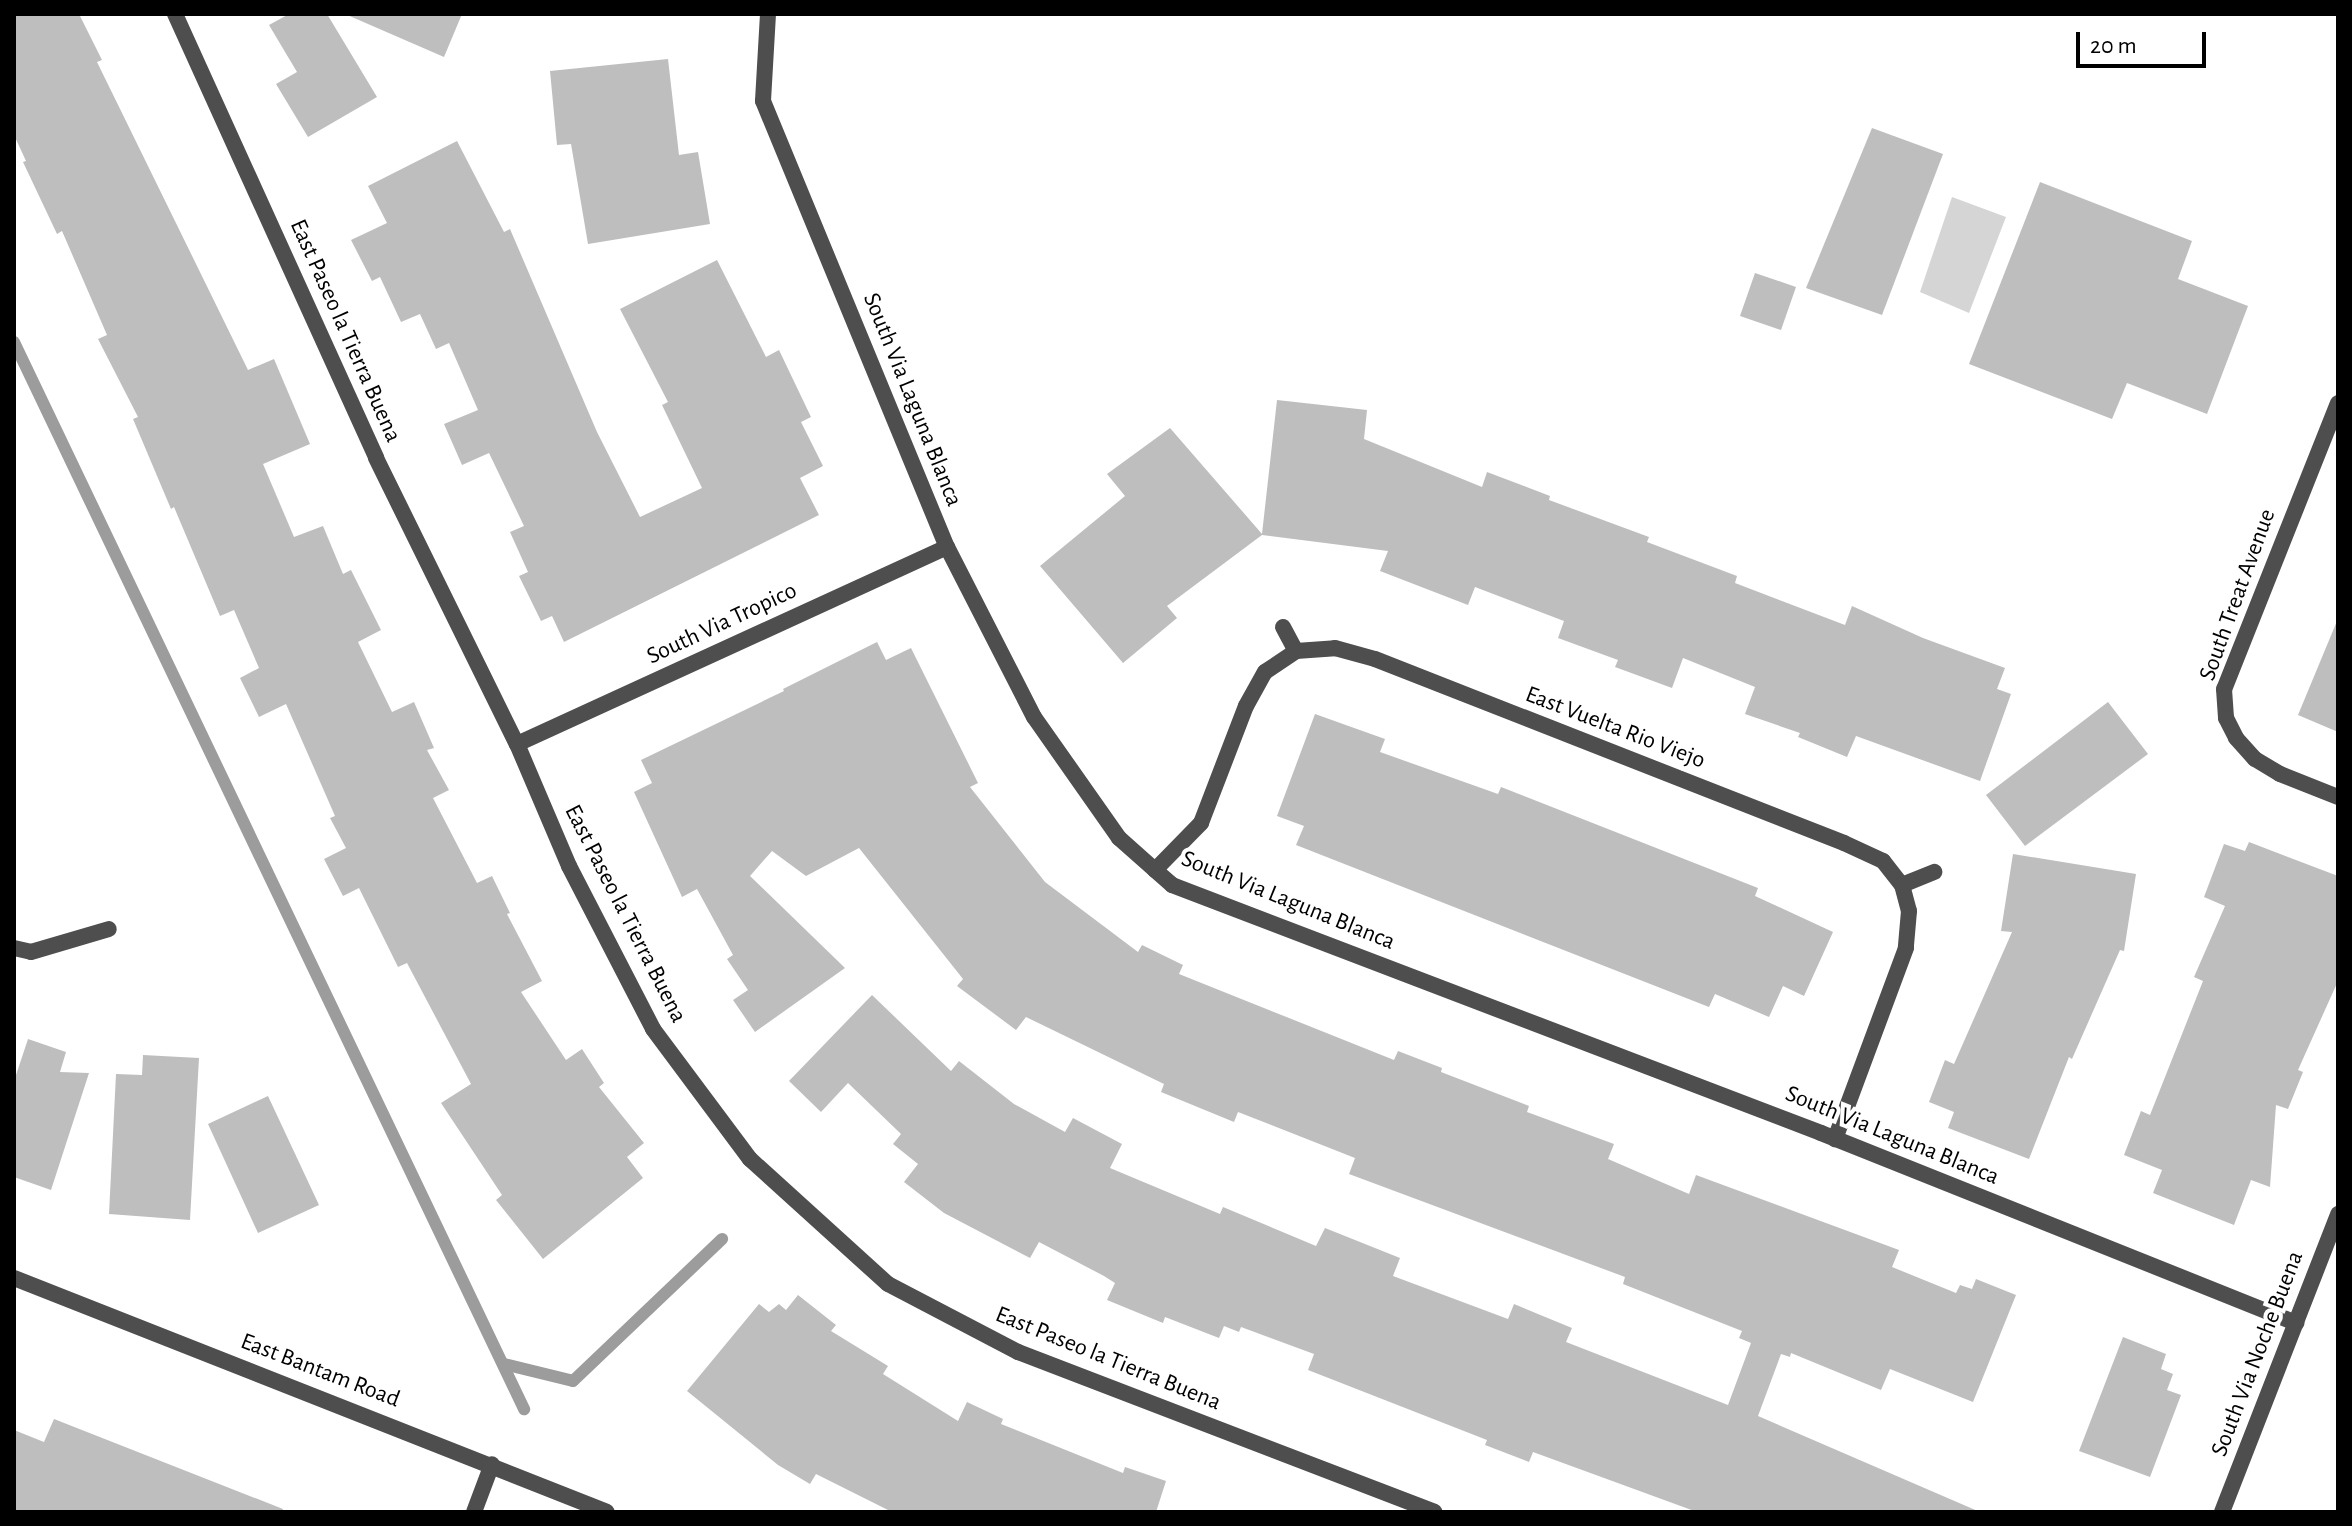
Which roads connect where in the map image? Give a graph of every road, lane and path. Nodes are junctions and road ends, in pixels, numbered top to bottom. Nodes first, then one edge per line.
1 (175, 14) edge
2 (768, 14) edge
3 (2338, 403) edge
4 (947, 547) junction
5 (1283, 627) dead end
6 (1296, 651) junction
7 (517, 744) junction
8 (2338, 797) edge
9 (1155, 870) junction
10 (1935, 872) dead end
11 (1902, 885) junction
12 (109, 929) dead end
13 (14, 948) edge
14 (1835, 1139) junction
15 (2338, 1214) edge
16 (14, 1278) edge
17 (2296, 1323) junction
18 (492, 1464) junction
19 (474, 1512) edge
20 (607, 1512) edge
21 (1434, 1512) edge
22 (2222, 1512) edge

1 - 7 street, East Paseo la Tierra Buena
2 - 4 street, South Via Laguna Blanca
3 - 8 street, South Treat Avenue
4 - 7 street, South Via Tropico
4 - 9 street, South Via Laguna Blanca
5 - 6 street
6 - 9 street
6 - 11 street, East Vuelta Rio Viejo
7 - 21 street, East Paseo la Tierra Buena
9 - 14 street, South Via Laguna Blanca
10 - 11 street
11 - 14 street
12 - 13 street
14 - 17 street, South Via Laguna Blanca
15 - 17 street, South Via Noche Buena
16 - 18 street, East Bantam Road
17 - 22 street, South Via Noche Buena
18 - 19 street
18 - 20 street, East Bantam Road

